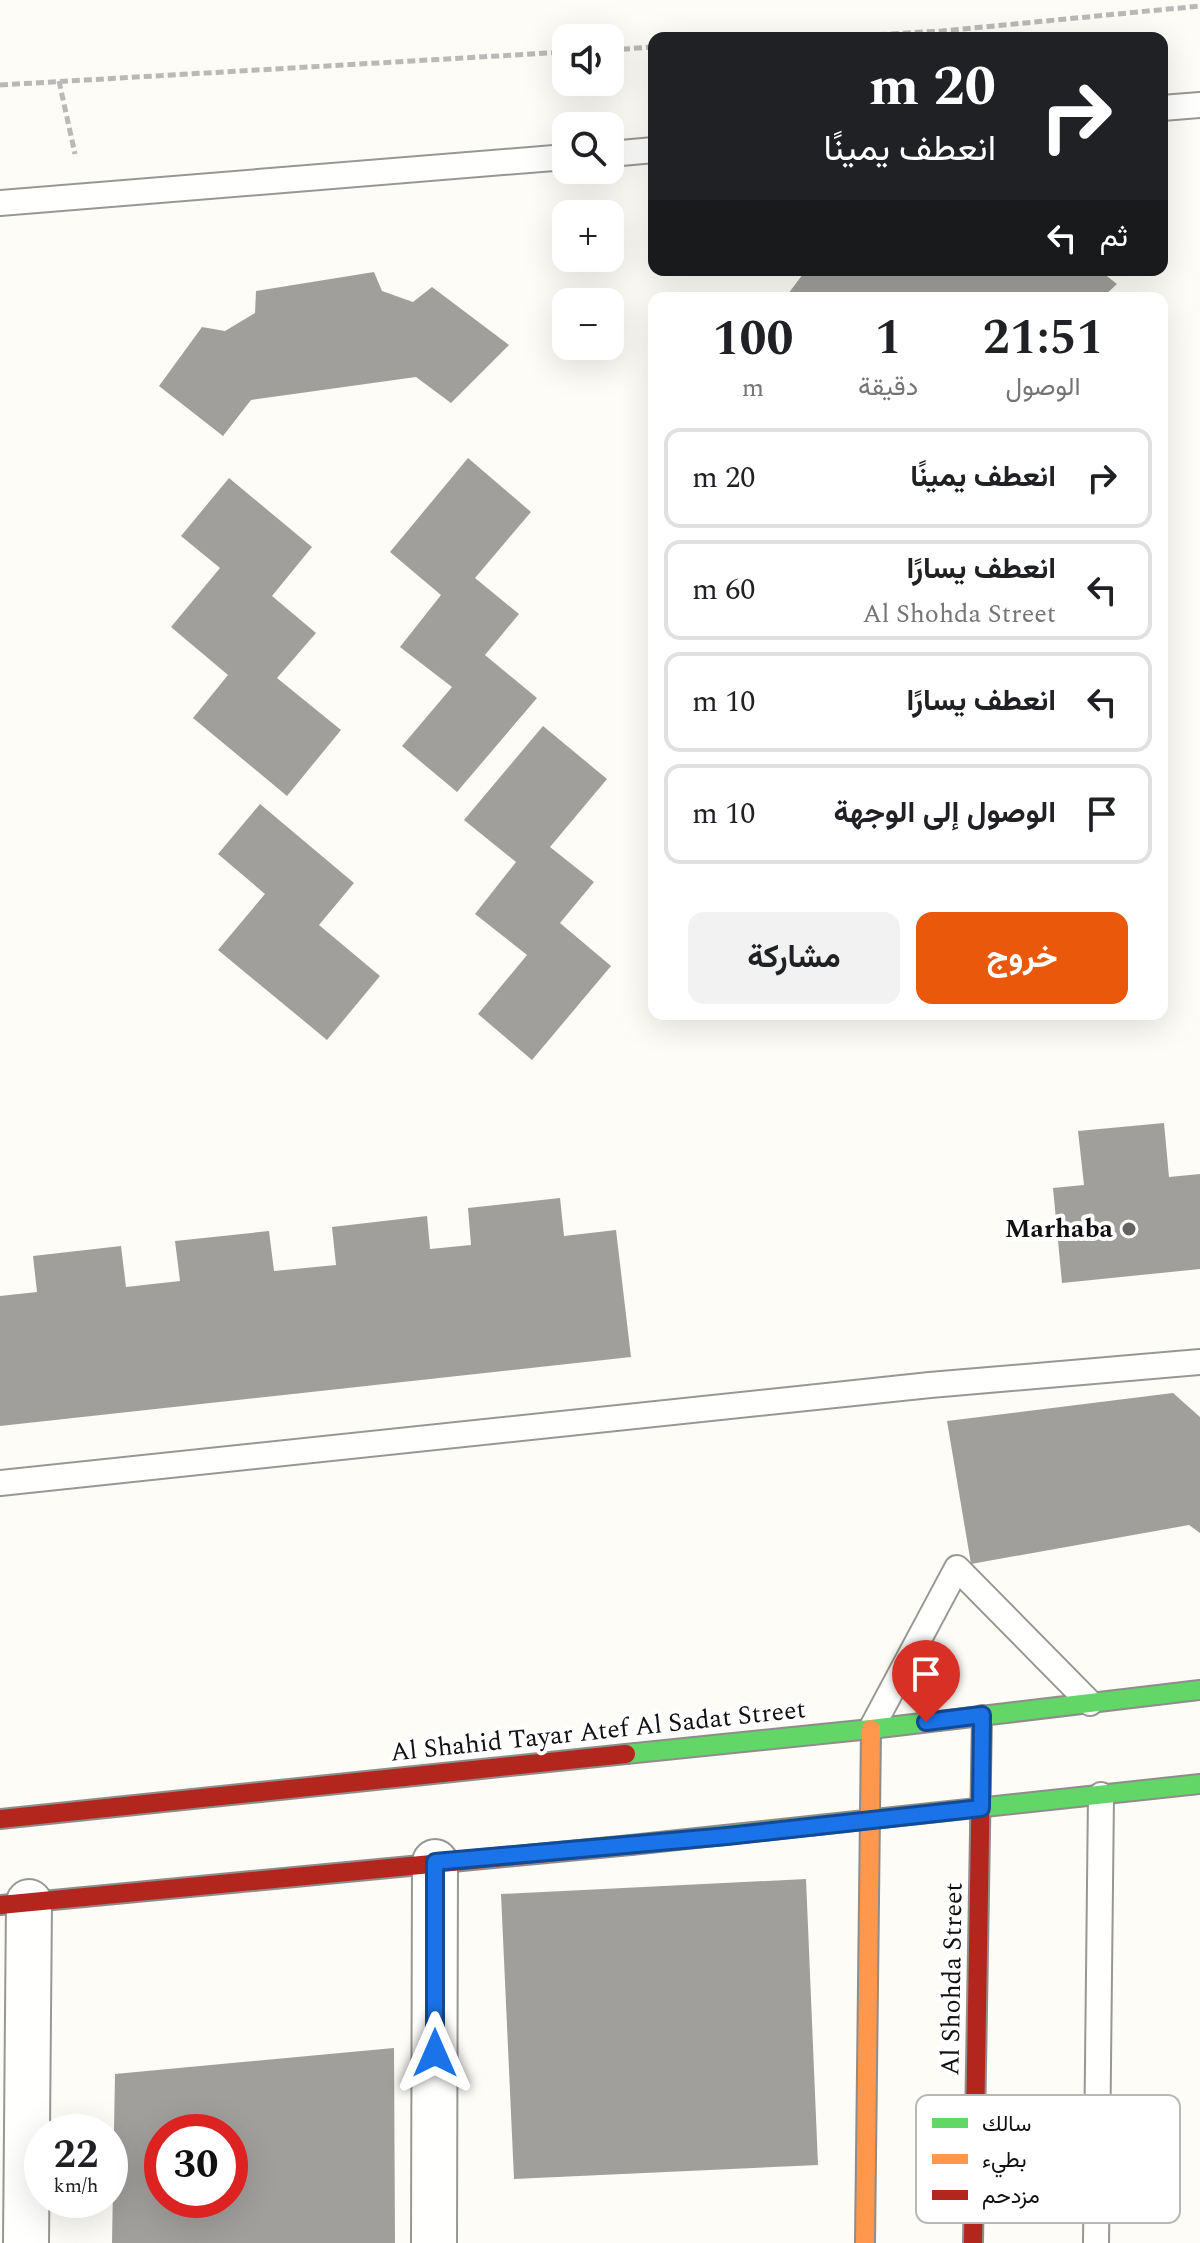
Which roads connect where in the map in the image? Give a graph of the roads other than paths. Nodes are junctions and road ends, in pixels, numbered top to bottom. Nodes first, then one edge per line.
1 (1200, 105) edge
2 (1168, 108) edge
3 (648, 151) edge
4 (624, 153) edge
5 (552, 158) edge
6 (0, 203) edge
7 (1200, 1362) edge
8 (0, 1483) edge
9 (1200, 1690) edge
10 (1090, 1703) junction
11 (982, 1715) junction
12 (871, 1729) junction
13 (1200, 1784) edge
14 (1101, 1795) junction
15 (981, 1808) junction
16 (0, 1819) edge
17 (871, 1821) junction
18 (435, 1862) junction
19 (14, 1904) edge
20 (976, 2095) edge
21 (1098, 2095) edge
22 (973, 2223) edge
23 (1096, 2223) edge
24 (26, 2243) edge
25 (434, 2243) edge
26 (865, 2243) edge
27 (973, 2243) edge
28 (1096, 2243) edge

1 - 2 lane
3 - 4 lane
5 - 6 lane
7 - 8 lane
9 - 10 street, Al Shahid Tayar Atef Al Sadat Street
10 - 11 street, Al Shahid Tayar Atef Al Sadat Street
10 - 12 lane
11 - 12 street, Al Shahid Tayar Atef Al Sadat Street
11 - 15 street, Al Shohda Street
12 - 16 street, Al Shahid Tayar Atef Al Sadat Street
12 - 17 street
13 - 14 street
14 - 15 street
14 - 21 lane
15 - 17 street
15 - 20 street, Al Shohda Street
17 - 18 street
17 - 26 street
18 - 19 street
18 - 25 street
19 - 24 street
22 - 27 street, Al Shohda Street
23 - 28 lane

